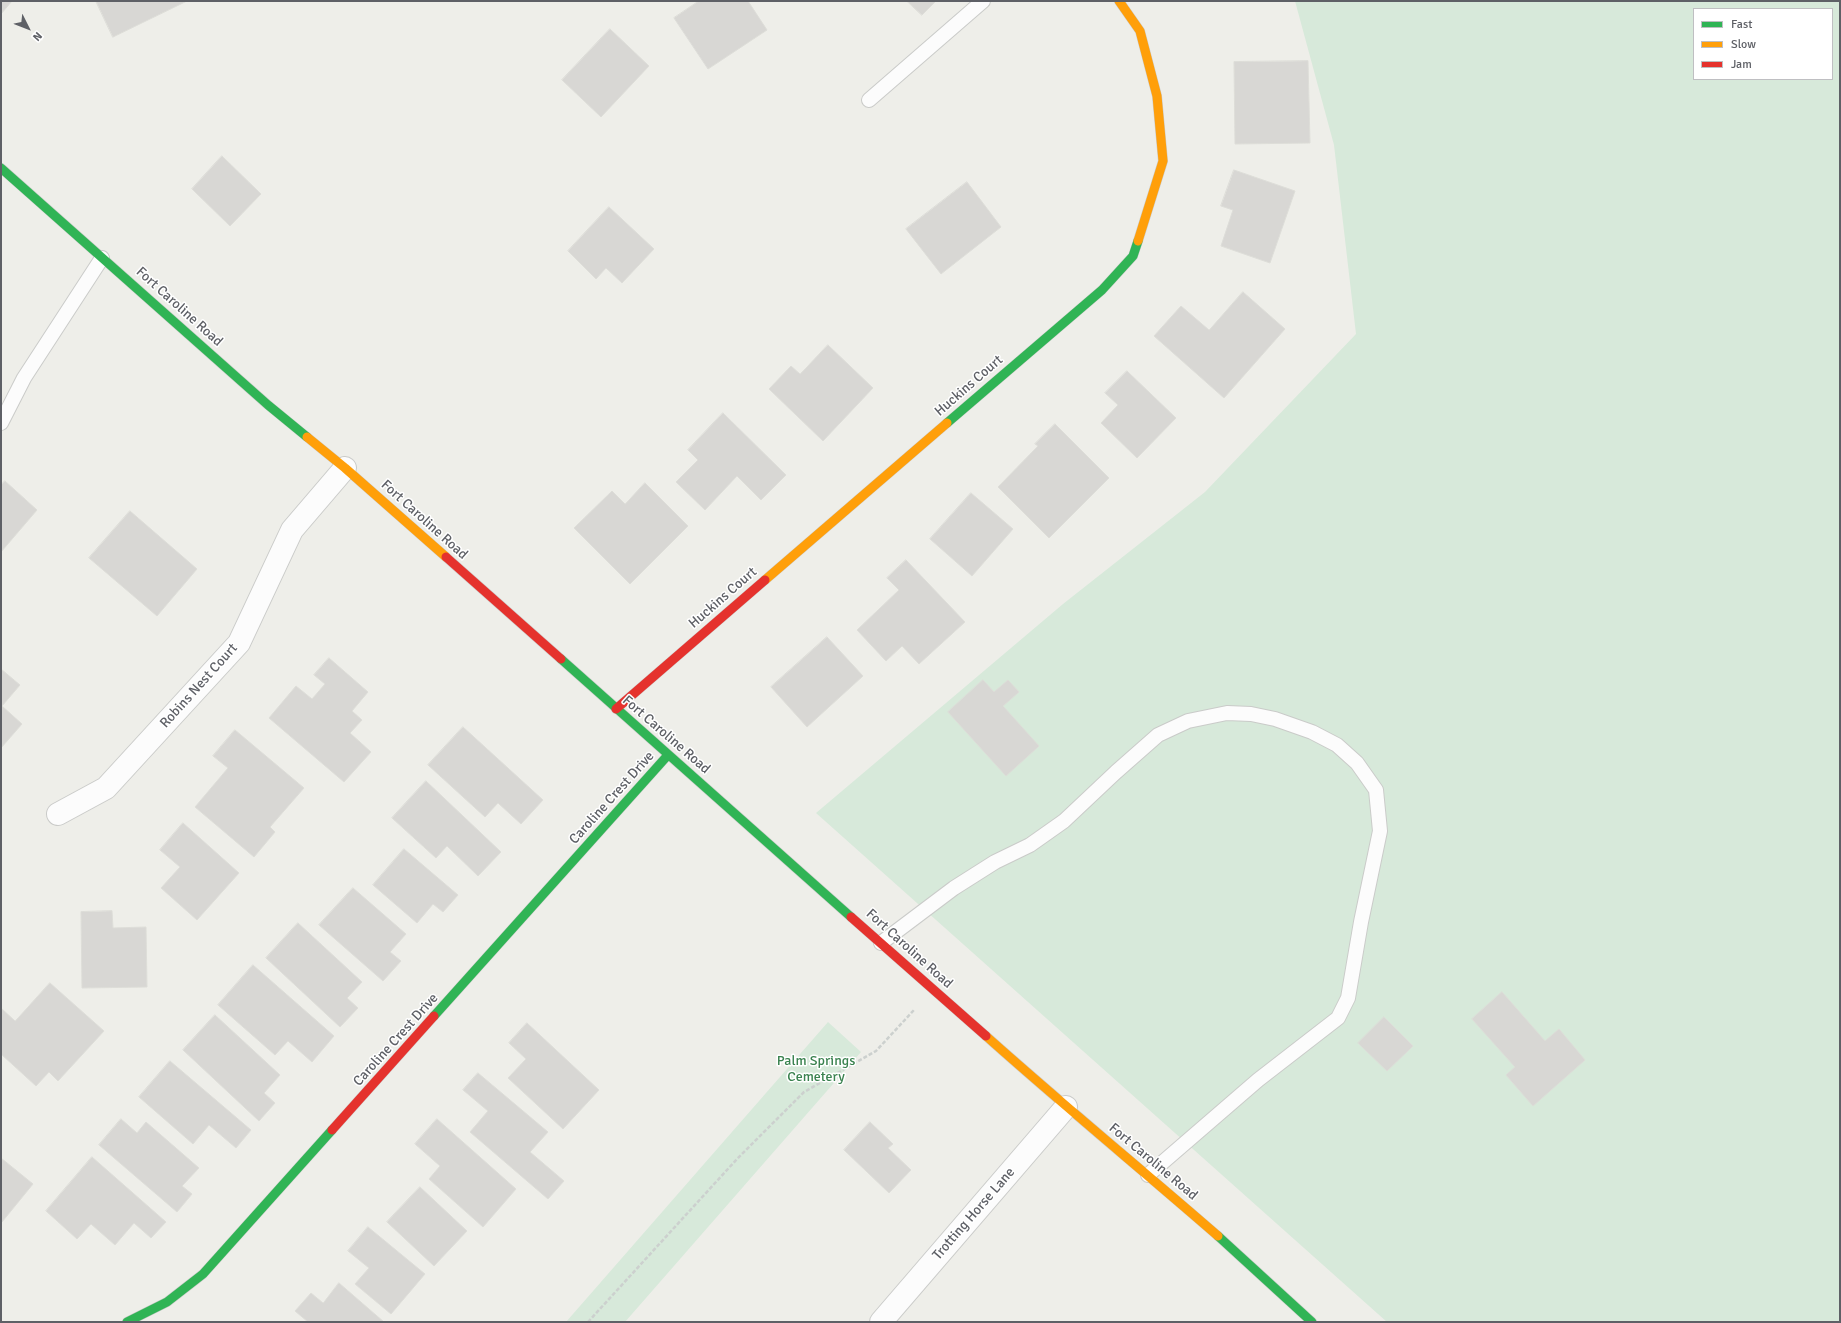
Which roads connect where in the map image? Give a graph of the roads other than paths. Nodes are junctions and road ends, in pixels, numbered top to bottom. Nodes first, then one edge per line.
1 (983, 1) edge
2 (1119, 1) edge
3 (869, 100) dead end
4 (1, 168) edge
5 (102, 258) junction
6 (1, 423) edge
7 (345, 468) junction
8 (616, 709) junction
9 (668, 755) junction
10 (58, 814) dead end
11 (881, 943) junction
12 (1066, 1107) junction
13 (1148, 1175) junction
14 (127, 1322) edge
15 (882, 1322) edge
16 (1312, 1322) edge

1 - 3 lane
2 - 8 street, Huckins Court
4 - 5 street, Fort Caroline Road
5 - 6 lane
5 - 7 street, Fort Caroline Road
7 - 8 street, Fort Caroline Road
7 - 10 street, Robins Nest Court
8 - 9 street, Fort Caroline Road
9 - 11 street, Fort Caroline Road
9 - 14 street, Caroline Crest Drive
11 - 12 street, Fort Caroline Road
11 - 13 lane
12 - 13 street, Fort Caroline Road
12 - 15 street, Trotting Horse Lane
13 - 16 street, Fort Caroline Road

